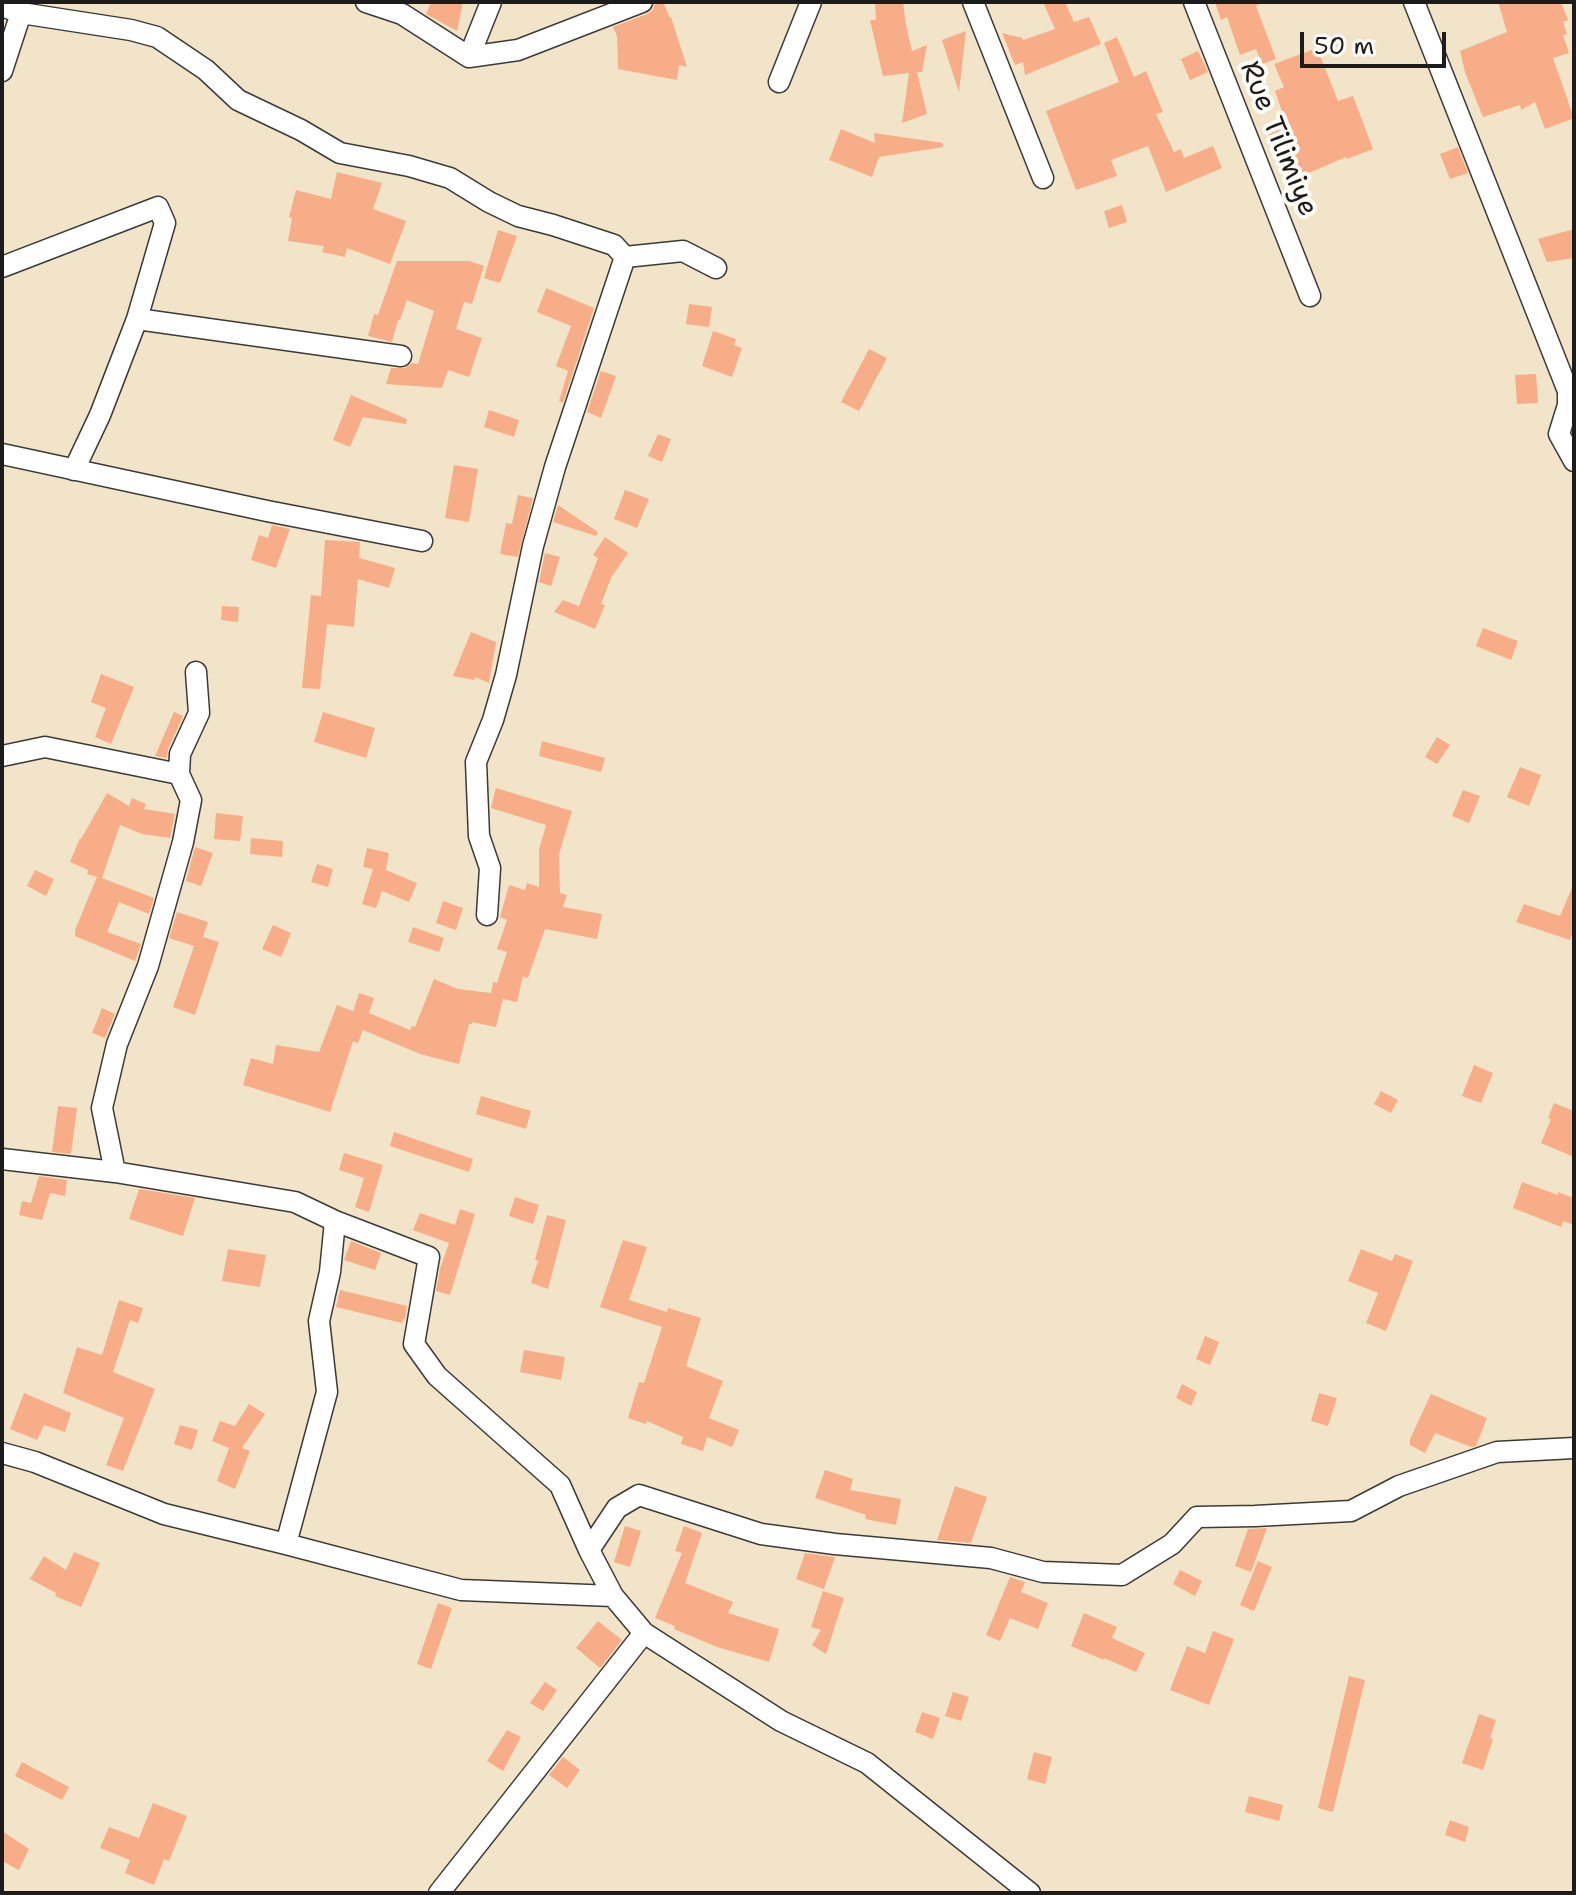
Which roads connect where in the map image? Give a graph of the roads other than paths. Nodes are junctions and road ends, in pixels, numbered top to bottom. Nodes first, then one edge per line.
1 (366, 2) edge
2 (491, 2) edge
3 (642, 2) edge
4 (811, 2) edge
5 (973, 2) edge
6 (1194, 2) edge
7 (1414, 2) edge
8 (404, 8) edge
9 (11, 9) edge
10 (469, 57) junction
11 (2, 71) edge
12 (779, 82) dead end
13 (1043, 178) dead end
14 (625, 257) junction
15 (2, 267) edge
16 (716, 268) dead end
17 (1310, 296) dead end
18 (137, 319) junction
19 (401, 356) dead end
20 (2, 454) edge
21 (1574, 461) edge
22 (74, 470) junction
23 (422, 541) dead end
24 (196, 672) dead end
25 (2, 756) edge
26 (179, 774) junction
27 (487, 915) dead end
28 (2, 1159) edge
29 (115, 1172) junction
30 (335, 1221) junction
31 (1574, 1448) edge
32 (2, 1453) edge
33 (286, 1544) junction
34 (589, 1550) junction
35 (613, 1596) junction
36 (644, 1633) junction
37 (439, 1893) edge
38 (1030, 1893) edge

1 - 8 street
2 - 10 street
3 - 10 street
4 - 12 street
5 - 13 street
6 - 17 street, Rue Tilimiye
7 - 21 street
8 - 10 street
9 - 11 street
9 - 14 street
14 - 16 street
14 - 27 street
15 - 18 street
18 - 19 street
18 - 22 street
20 - 22 street
22 - 23 street
24 - 26 street
25 - 26 street
26 - 29 street
28 - 29 street
29 - 30 street
30 - 33 street
30 - 34 street
31 - 34 street
32 - 33 street
33 - 35 street
34 - 35 street
35 - 36 street
36 - 37 street
36 - 38 street

